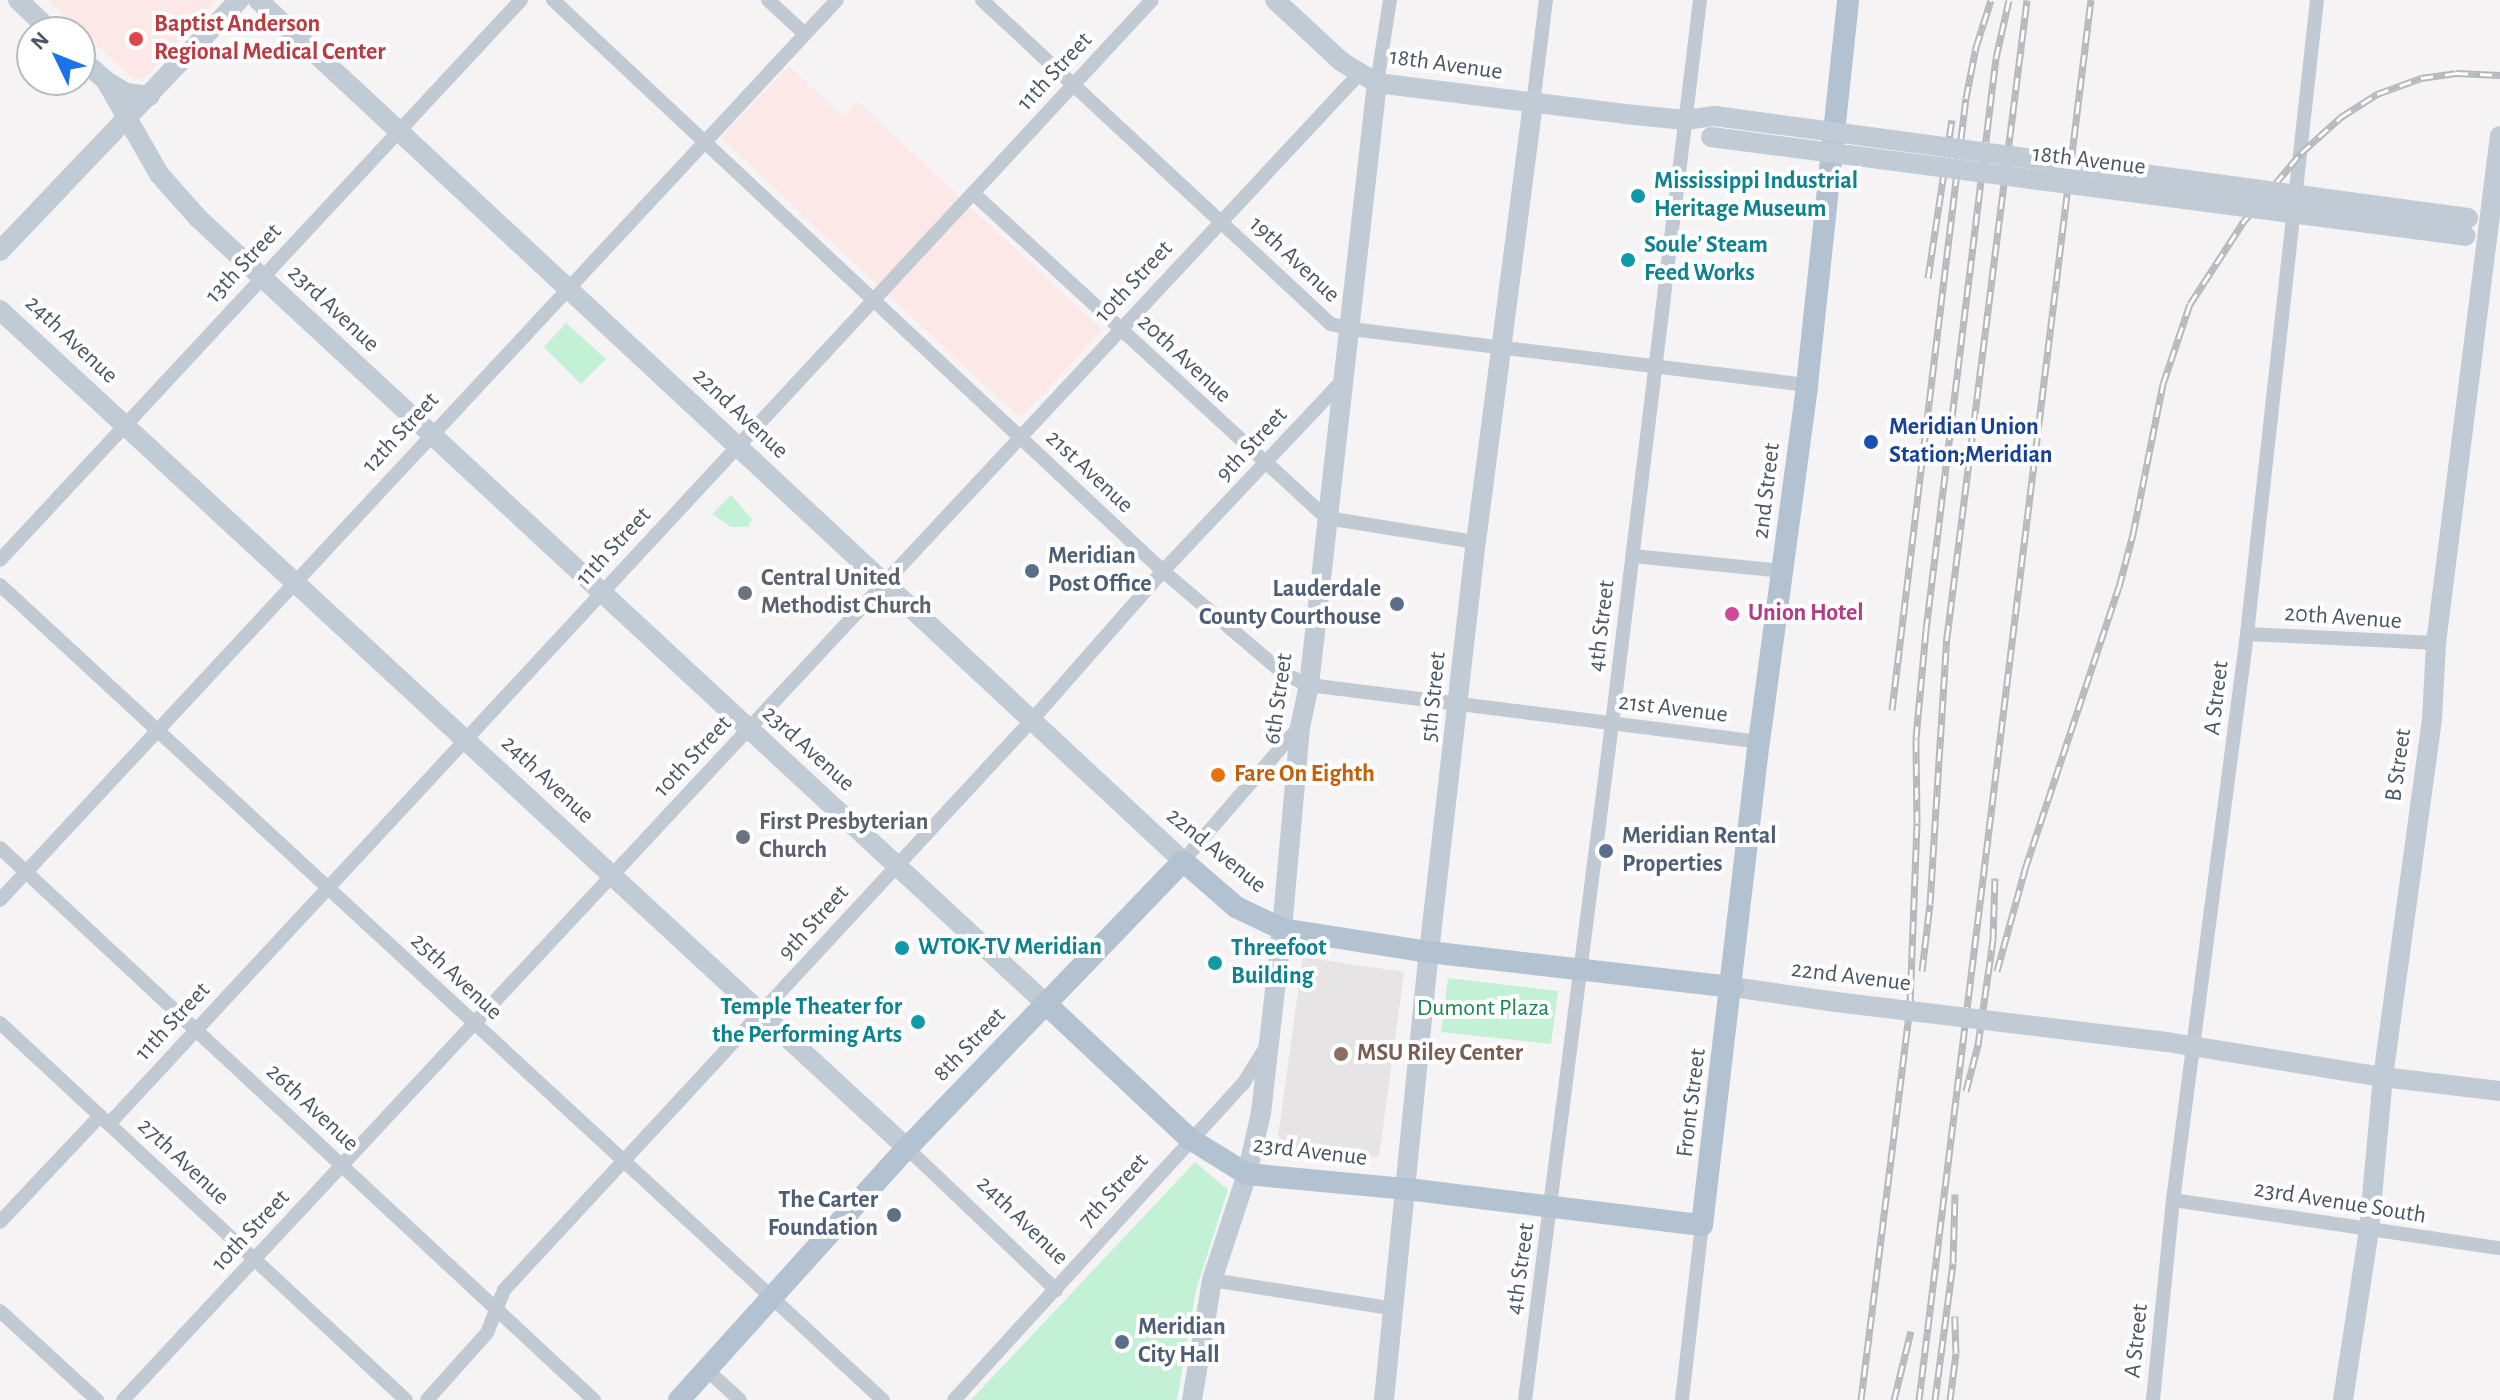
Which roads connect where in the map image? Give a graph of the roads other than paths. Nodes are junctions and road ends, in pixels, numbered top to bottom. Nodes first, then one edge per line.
1 (18, 0) edge
2 (239, 0) edge
3 (258, 0) edge
4 (521, 0) edge
5 (553, 0) edge
6 (768, 0) edge
7 (837, 0) edge
8 (982, 0) edge
9 (1152, 0) edge
10 (1275, 0) edge
11 (1390, 0) edge
12 (1546, 0) edge
13 (1700, 0) edge
14 (1848, 0) edge
15 (2317, 0) edge
16 (35, 16) edge
17 (805, 34) junction
18 (96, 72) edge
19 (1369, 78) junction
20 (106, 81) junction
21 (1073, 85) junction
22 (150, 96) junction
23 (1533, 104) junction
24 (125, 119) junction
25 (1685, 120) junction
26 (399, 132) junction
27 (2500, 136) edge
28 (705, 142) junction
29 (973, 193) junction
30 (1220, 222) junction
31 (2467, 227) junction
32 (2495, 231) edge
33 (0, 251) edge
34 (261, 278) junction
35 (567, 289) junction
36 (874, 300) junction
37 (0, 310) edge
38 (1351, 329) junction
39 (1120, 330) junction
40 (1502, 349) junction
41 (1654, 367) junction
42 (1345, 378) junction
43 (1807, 385) junction
44 (123, 425) junction
45 (430, 434) junction
46 (1020, 437) junction
47 (738, 447) junction
48 (1265, 463) junction
49 (1327, 518) junction
50 (1476, 542) junction
51 (1633, 556) junction
52 (0, 560) edge
53 (1163, 571) junction
54 (1783, 571) junction
55 (293, 582) junction
56 (884, 583) junction
57 (0, 585) edge
58 (601, 593) junction
59 (2247, 634) junction
60 (2436, 643) junction
61 (1309, 685) junction
62 (1460, 706) junction
63 (1032, 720) junction
64 (1612, 724) junction
65 (1300, 727) junction
66 (157, 730) junction
67 (748, 730) junction
68 (466, 741) junction
69 (1759, 742) junction
70 (0, 848) edge
71 (1183, 861) junction
72 (895, 865) junction
73 (26, 872) junction
74 (612, 876) junction
75 (329, 889) junction
76 (0, 900) edge
77 (1282, 929) junction
78 (1429, 952) junction
79 (1580, 970) junction
80 (1733, 987) junction
81 (1045, 1003) junction
82 (761, 1013) junction
83 (0, 1023) edge
84 (475, 1024) junction
85 (195, 1029) junction
86 (1268, 1043) junction
87 (2195, 1046) junction
88 (2383, 1077) junction
89 (2500, 1091) edge
90 (105, 1120) junction
91 (1190, 1139) junction
92 (907, 1148) junction
93 (622, 1160) junction
94 (341, 1166) junction
95 (1247, 1174) junction
96 (1407, 1189) junction
97 (2173, 1200) junction
98 (1551, 1208) junction
99 (0, 1222) edge
100 (1702, 1225) junction
101 (2369, 1230) junction
102 (2500, 1248) edge
103 (255, 1259) junction
104 (1212, 1280) junction
105 (1056, 1290) junction
106 (770, 1296) junction
107 (497, 1309) junction
108 (1395, 1309) junction
109 (0, 1311) edge
110 (706, 1369) junction
111 (97, 1400) edge
112 (123, 1400) edge
113 (406, 1400) edge
114 (427, 1400) edge
115 (594, 1400) edge
116 (679, 1400) edge
117 (740, 1400) edge
118 (883, 1400) edge
119 (954, 1400) edge
120 (1192, 1400) edge
121 (1384, 1400) edge
122 (1525, 1400) edge
123 (1682, 1400) edge
124 (2153, 1400) edge
125 (2343, 1400) edge

1 - 16 street
2 - 22 street
3 - 26 street, 22nd Avenue
4 - 26 street, 13th Street
5 - 28 street, 21st Avenue
6 - 17 street
7 - 17 street, 12th Street
8 - 21 street, 19th Avenue
9 - 21 street, 11th Street
10 - 19 street, 18th Avenue
11 - 19 street, 6th Street
12 - 23 street, 5th Street
13 - 25 street, 4th Street
14 - 43 main road, 2nd Street
15 - 59 street, A Street
17 - 28 street, 12th Street
18 - 20 street, 23rd Avenue
19 - 23 street, 18th Avenue
19 - 30 street, 10th Street
19 - 38 street, 6th Street
20 - 22 street, 23rd Avenue
20 - 24 street, 23rd Avenue
21 - 29 street, 11th Street
21 - 30 street, 19th Avenue
22 - 24 street
23 - 25 street, 18th Avenue
23 - 40 street, 5th Street
24 - 33 street
24 - 34 street, 23rd Avenue
25 - 31 street, 18th Avenue, bridge
25 - 31 street, 18th Avenue, bridge
25 - 41 street, 4th Street
26 - 34 street, 13th Street
26 - 35 street, 22nd Avenue
27 - 32 street, B Street
28 - 35 street, 12th Street
28 - 36 street, 21st Avenue
29 - 36 street, 11th Street
29 - 39 street, 20th Avenue
30 - 38 street, 19th Avenue
30 - 39 street, 10th Street
31 - 32 street, 18th Avenue
32 - 60 street, B Street
34 - 44 street, 13th Street
34 - 45 street, 23rd Avenue
35 - 45 street, 12th Street
35 - 47 street, 22nd Avenue
36 - 46 street, 21st Avenue
36 - 47 street, 11th Street
37 - 44 street, 24th Avenue
38 - 40 street, 19th Avenue
38 - 42 street, 6th Street
39 - 46 street, 10th Street
39 - 48 street, 20th Avenue
40 - 41 street, 19th Avenue
40 - 50 street, 5th Street
41 - 43 street, 19th Avenue
41 - 51 street, 4th Street
42 - 48 street, 9th Street
42 - 49 street, 6th Street
43 - 54 main road, 2nd Street
44 - 52 street, 13th Street
44 - 55 street, 24th Avenue
45 - 55 street, 12th Street
45 - 58 street, 23rd Avenue
46 - 53 street, 21st Avenue
46 - 56 street, 10th Street
47 - 56 street, 22nd Avenue
47 - 58 street, 11th Street
48 - 49 street, 20th Avenue
48 - 53 street, 9th Street
49 - 50 street
49 - 61 street, 6th Street
50 - 62 street, 5th Street
51 - 54 street
51 - 64 street, 4th Street
53 - 61 street, 21st Avenue
53 - 63 street, 9th Street
54 - 69 main road, 2nd Street
55 - 66 street, 12th Street
55 - 68 street, 24th Avenue
56 - 63 street, 22nd Avenue
56 - 67 street, 10th Street
57 - 66 street, 25th Avenue
58 - 67 street, 23rd Avenue
58 - 68 street, 11th Street
59 - 60 street, 20th Avenue
59 - 87 street, A Street
60 - 88 street, B Street
61 - 62 street, 21st Avenue
61 - 65 street, 6th Street
62 - 64 street, 21st Avenue
62 - 78 street, 5th Street
63 - 71 street, 22nd Avenue
63 - 72 street, 9th Street
64 - 69 street, 21st Avenue
64 - 79 street, 4th Street
65 - 71 street, 8th Street
65 - 77 street, 6th Street
66 - 73 street, 12th Street
66 - 75 street, 25th Avenue
67 - 72 street, 23rd Avenue
67 - 74 street, 10th Street
68 - 74 street, 24th Avenue
68 - 75 street, 11th Street
69 - 80 main road, 2nd Street
70 - 73 street, 26th Avenue
71 - 77 main road, 22nd Avenue
71 - 81 main road, 8th Street
72 - 81 street, 23rd Avenue
72 - 82 street, 9th Street
73 - 76 street, 12th Street
73 - 85 street, 26th Avenue
74 - 82 street, 24th Avenue
74 - 84 street, 10th Street
75 - 84 street, 25th Avenue
75 - 85 street, 11th Street
77 - 78 main road, 22nd Avenue
77 - 86 street, 6th Street
78 - 79 main road, 22nd Avenue
78 - 96 street, 5th Street
79 - 80 main road, 22nd Avenue
79 - 98 street, 4th Street
80 - 87 street, 22nd Avenue, bridge
80 - 100 main road, Front Street
81 - 91 main road, 23rd Avenue
81 - 92 main road, 8th Street
82 - 92 street, 24th Avenue
82 - 93 street, 9th Street
83 - 90 street, 27th Avenue
84 - 93 street, 25th Avenue
84 - 94 street, 10th Street
85 - 90 street, 11th Street
85 - 94 street, 26th Avenue
86 - 91 street, 7th Street
86 - 95 street, 6th Street
87 - 88 street, 22nd Avenue
87 - 97 street, A Street
88 - 89 street, 22nd Avenue
88 - 101 street, B Street
90 - 99 street, 11th Street
90 - 103 street, 27th Avenue
91 - 95 main road, 23rd Avenue
91 - 105 street, 7th Street
92 - 105 street, 24th Avenue
92 - 106 main road, 8th Street
93 - 106 street, 25th Avenue
93 - 107 street, 9th Street
94 - 103 street, 10th Street
94 - 107 street, 26th Avenue
95 - 96 main road, 23rd Avenue
95 - 104 street, 6th Street
96 - 98 main road, 23rd Avenue
96 - 108 street, 5th Street
97 - 101 street, 23rd Avenue South
97 - 124 street, A Street
98 - 100 main road, 23rd Avenue
98 - 122 street, 4th Street
100 - 123 street
101 - 102 street, 23rd Avenue South
101 - 125 street, B Street
103 - 112 street, 10th Street
103 - 113 street, 27th Avenue
104 - 108 street
104 - 120 street, 6th Street
105 - 119 street, 7th Street
106 - 110 main road, 8th Street
106 - 118 street, 25th Avenue
107 - 114 street, 9th Street
107 - 115 street, 26th Avenue
108 - 121 street, 5th Street
109 - 111 street
110 - 116 main road, 8th Street
110 - 117 street

